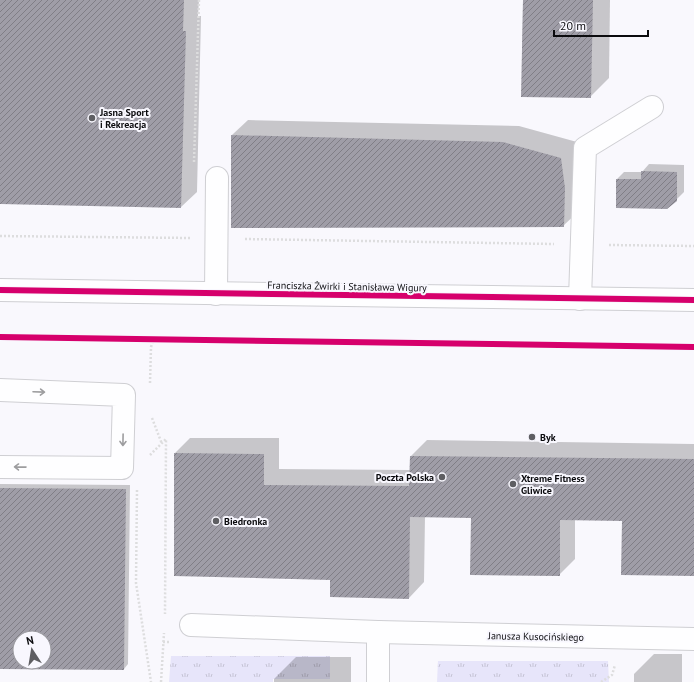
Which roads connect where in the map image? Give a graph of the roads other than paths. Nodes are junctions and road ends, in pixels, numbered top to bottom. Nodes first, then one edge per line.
1 (652, 107) dead end
2 (218, 178) dead end
3 (0, 290) edge
4 (216, 294) junction
5 (580, 299) junction
6 (694, 300) edge
7 (0, 390) edge
8 (0, 467) edge
9 (191, 625) road end
10 (378, 632) junction
11 (694, 639) edge
12 (378, 682) edge

1 - 5 street
2 - 4 street
3 - 4 street, Franciszka Żwirki i Stanisława Wigury
4 - 5 street, Franciszka Żwirki i Stanisława Wigury
5 - 6 street, Franciszka Żwirki i Stanisława Wigury
7 -> 8 street
9 - 10 street, Janusza Kusocińskiego
10 - 11 street, Janusza Kusocińskiego
10 - 12 street

